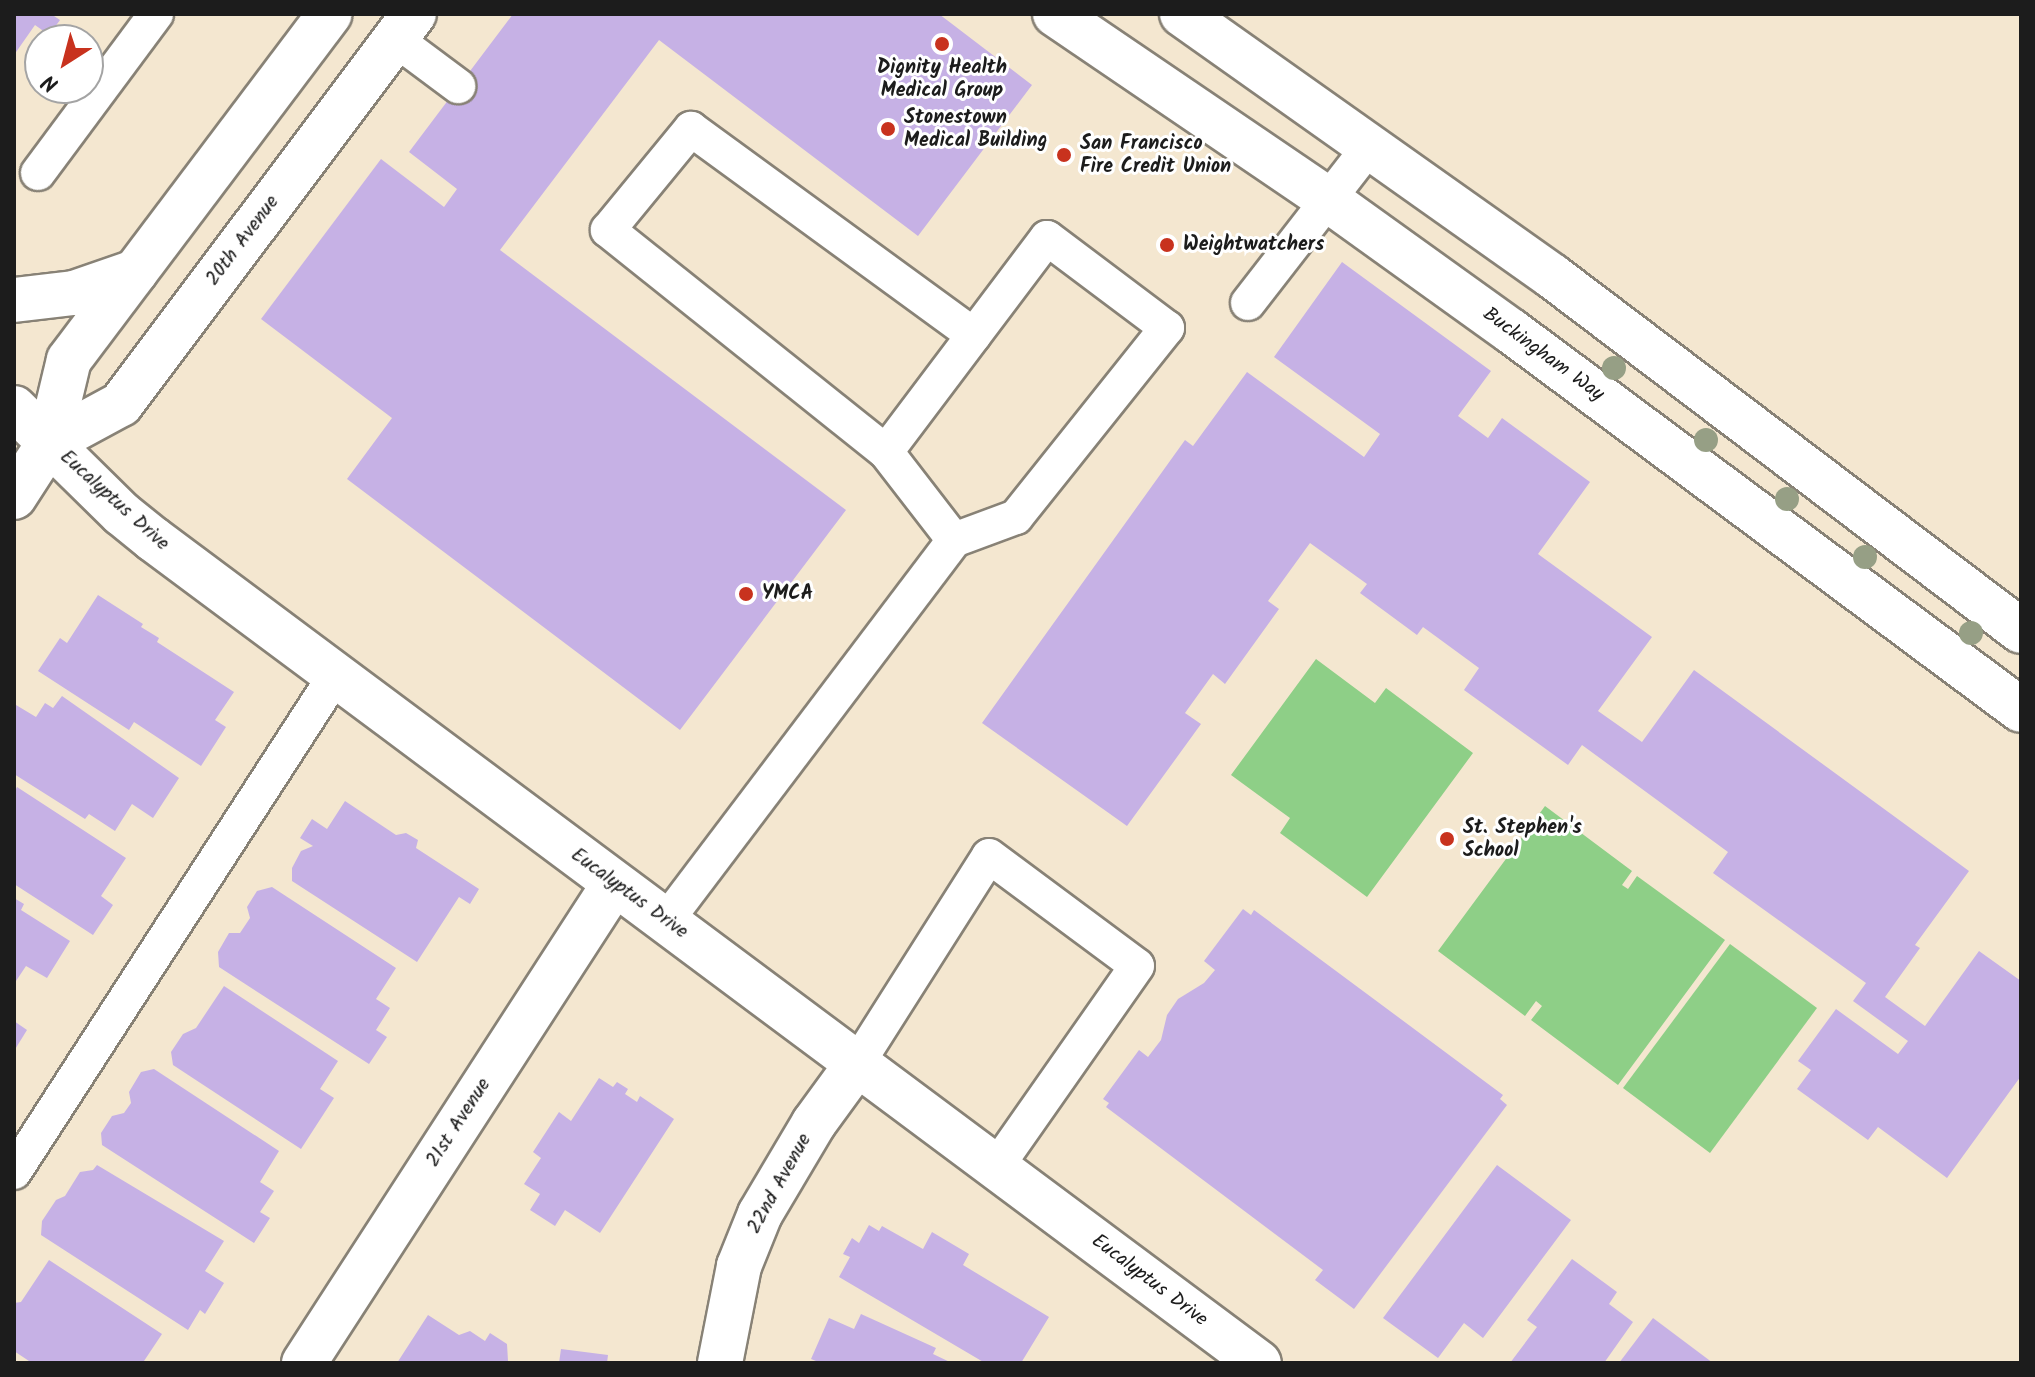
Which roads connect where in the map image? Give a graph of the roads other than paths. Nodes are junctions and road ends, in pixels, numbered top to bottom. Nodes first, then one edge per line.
1 (156, 14) edge
2 (1055, 14) edge
3 (1182, 14) edge
4 (316, 19) edge
5 (405, 26) edge
6 (458, 86) dead end
7 (1370, 146) junction
8 (38, 173) dead end
9 (1327, 199) junction
10 (135, 272) junction
11 (14, 300) edge
12 (1248, 303) dead end
13 (974, 335) junction
14 (14, 408) edge
15 (49, 443) junction
16 (886, 452) junction
17 (14, 497) edge
18 (954, 540) junction
19 (2021, 631) edge
20 (335, 676) junction
21 (2021, 710) edge
22 (614, 884) junction
23 (666, 921) junction
24 (857, 1064) junction
25 (996, 1167) junction
26 (14, 1172) edge
27 (304, 1363) edge
28 (720, 1363) edge
29 (1259, 1363) edge

1 - 8 lane
2 - 9 street, Buckingham Way
3 - 7 street
4 - 10 street, 20th Avenue
5 - 6 lane
5 - 15 street, 20th Avenue
7 - 9 lane
7 - 19 street
9 - 12 lane
9 - 21 street, Buckingham Way
10 - 11 street
10 - 15 street, 20th Avenue
13 - 16 lane
13 - 16 lane
13 - 18 lane
14 - 15 street, Eucalyptus Drive
15 - 17 street, 20th Avenue
15 - 20 street, Eucalyptus Drive
16 - 18 lane
18 - 23 lane
20 - 22 street, Eucalyptus Drive
20 - 26 lane
22 - 23 street, Eucalyptus Drive
22 - 27 street, 21st Avenue
23 - 24 street, Eucalyptus Drive
24 - 25 street, Eucalyptus Drive
24 - 25 lane
24 - 28 street, 22nd Avenue
25 - 29 street, Eucalyptus Drive

